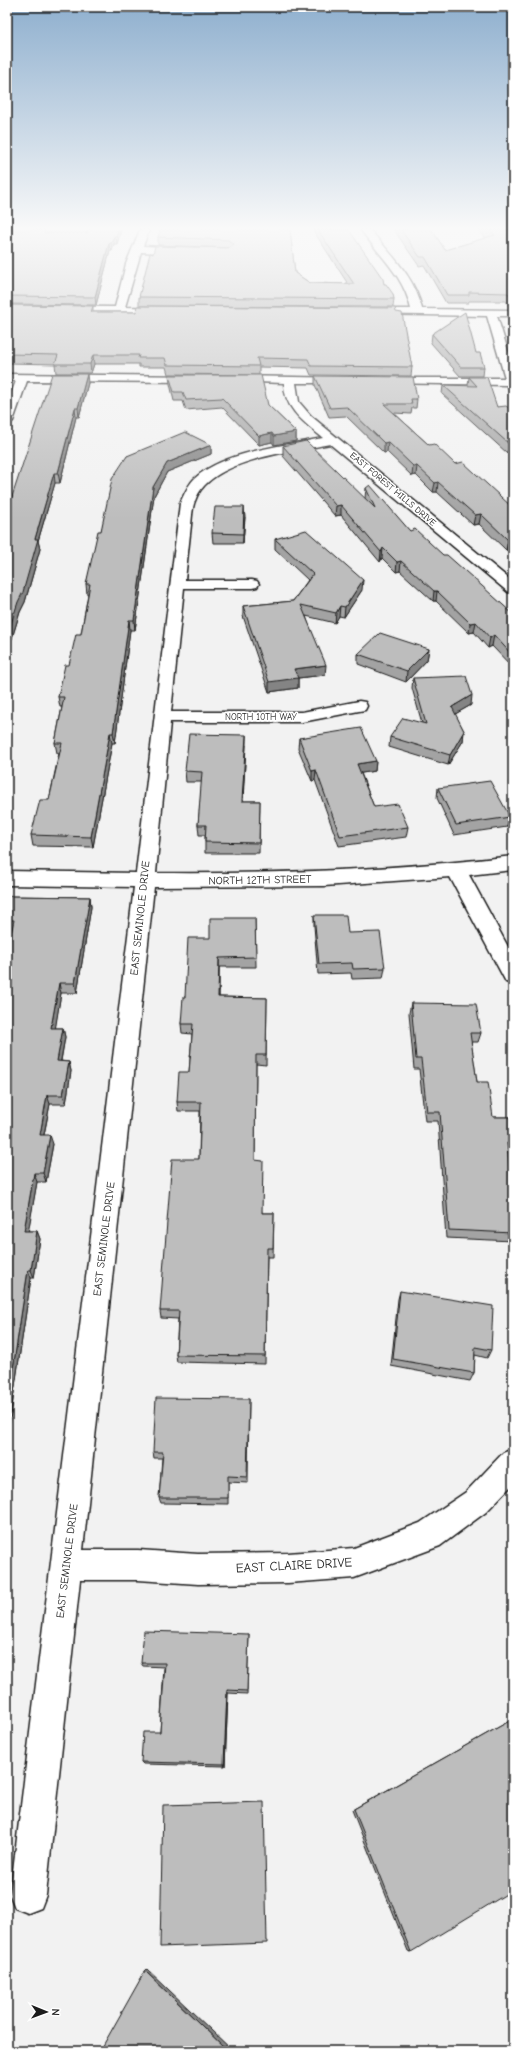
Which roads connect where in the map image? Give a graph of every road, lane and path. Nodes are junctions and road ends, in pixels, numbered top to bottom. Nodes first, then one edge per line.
1 (495, 326) edge
2 (7, 377) edge
3 (23, 377) junction
4 (290, 380) junction
5 (512, 383) edge
6 (7, 421) edge
7 (333, 440) junction
8 (178, 584) junction
9 (252, 584) dead end
10 (513, 589) edge
11 (359, 706) dead end
12 (162, 717) junction
13 (513, 863) edge
14 (457, 871) junction
15 (7, 878) edge
16 (145, 881) junction
17 (513, 976) edge
18 (513, 1463) edge
19 (66, 1565) junction
20 (28, 1895) dead end

1 - 5 street
2 - 3 street
3 - 4 street
3 - 6 street
4 - 5 street
4 - 7 street, EAST FOREST HILLS DRIVE
7 - 8 street, EAST SEMINOLE DRIVE
7 - 10 street, EAST FOREST HILLS DRIVE
8 - 9 street
8 - 12 street, EAST SEMINOLE DRIVE
11 - 12 street, NORTH 10TH WAY
12 - 16 street, EAST SEMINOLE DRIVE
13 - 14 street, NORTH 12TH STREET
14 - 16 street, NORTH 12TH STREET
14 - 17 street
15 - 16 street, NORTH 12TH STREET
16 - 19 street, EAST SEMINOLE DRIVE
18 - 19 street, EAST CLAIRE DRIVE
19 - 20 street, EAST SEMINOLE DRIVE

